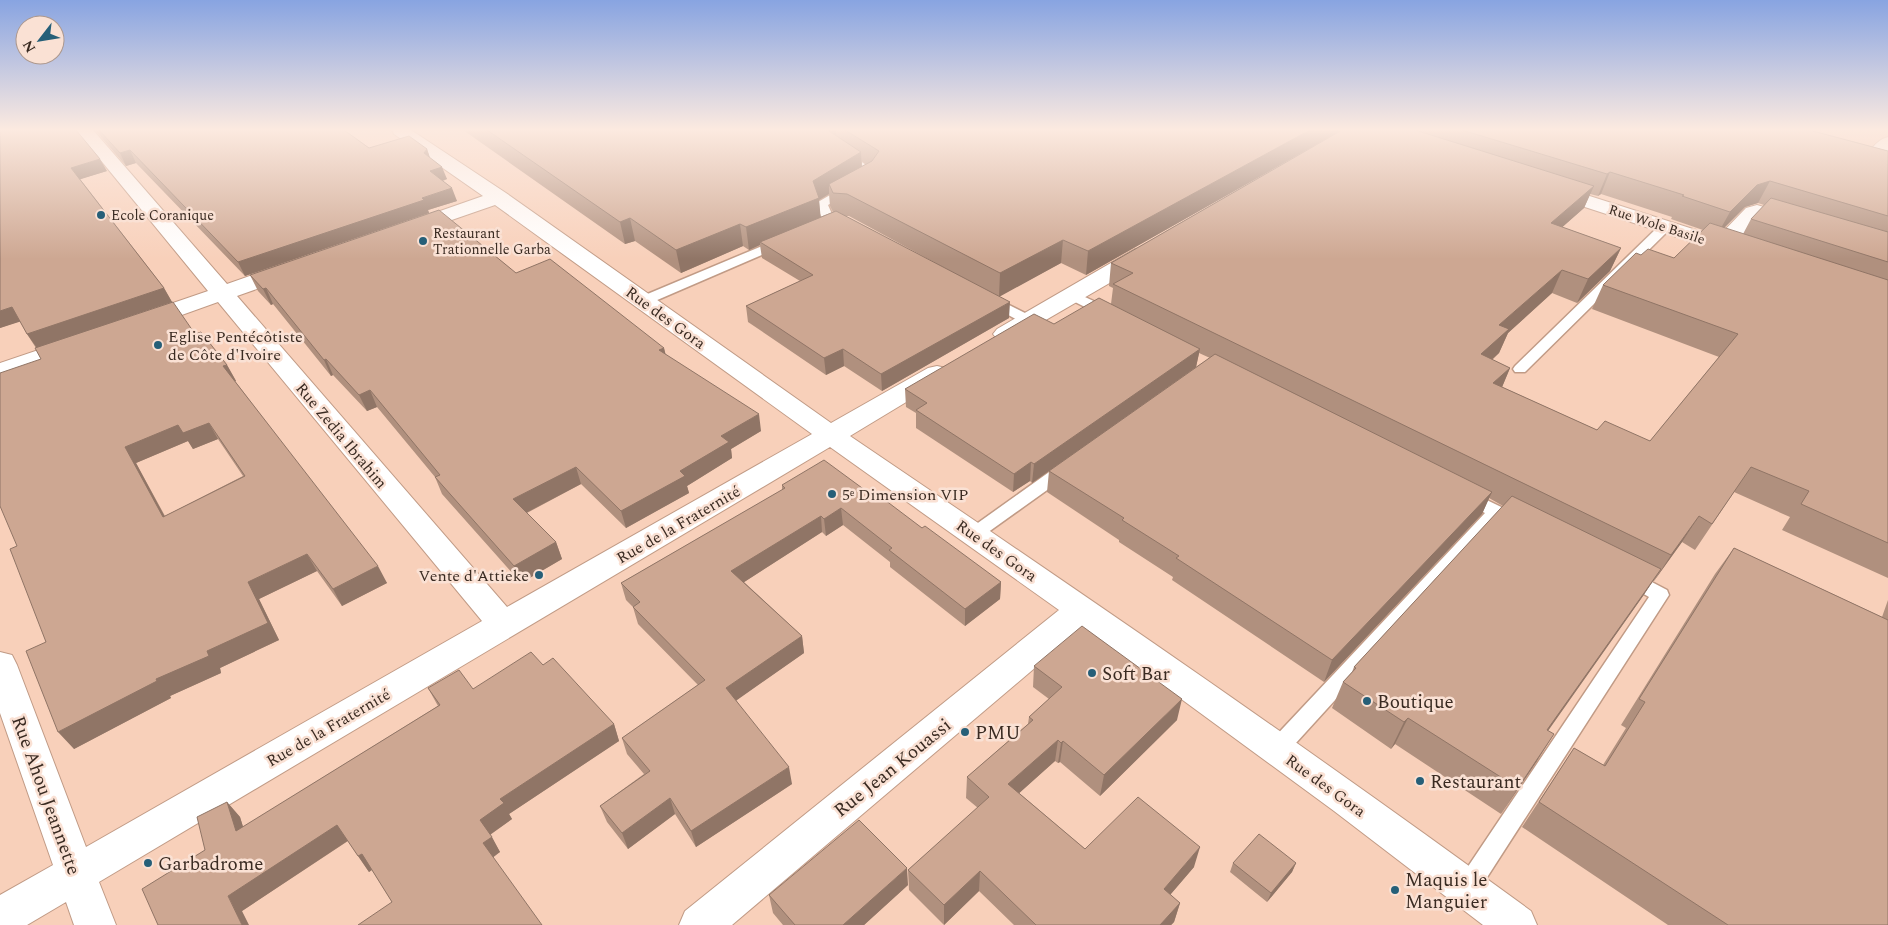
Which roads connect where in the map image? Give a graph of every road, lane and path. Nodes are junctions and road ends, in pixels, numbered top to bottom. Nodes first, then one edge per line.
1 (120, 173) edge
2 (465, 173) edge
3 (872, 173) edge
4 (1535, 184) edge
5 (499, 198) junction
6 (844, 221) edge
7 (1665, 227) junction
8 (1812, 228) edge
9 (388, 236) edge
10 (793, 236) edge
11 (1166, 240) edge
12 (1722, 245) junction
13 (1750, 254) edge
14 (306, 265) edge
15 (976, 292) edge
16 (222, 294) junction
17 (1072, 295) junction
18 (642, 301) junction
19 (1028, 320) junction
20 (1124, 322) edge
21 (120, 329) edge
22 (93, 338) edge
23 (985, 345) edge
24 (960, 360) edge
25 (1520, 369) dead end
26 (0, 371) edge
27 (831, 435) junction
28 (1080, 459) edge
29 (1453, 490) edge
30 (1497, 511) junction
31 (1531, 528) edge
32 (974, 534) junction
33 (1616, 571) edge
34 (1650, 588) joint
35 (1083, 609) junction
36 (504, 625) junction
37 (0, 665) edge
38 (1277, 749) junction
39 (76, 874) junction
40 (1468, 888) junction
41 (0, 918) edge
42 (711, 922) edge
43 (95, 925) edge
44 (1516, 925) edge

1 - 16 street, Rue Zedia Ibrahim
2 - 5 street, Rue des Gora
3 - 6 lane
4 - 7 street, Rue Wole Basile
5 - 9 street
5 - 18 street, Rue des Gora
7 - 12 street, Rue Wole Basile
7 - 25 lane
8 - 12 street
10 - 18 lane
11 - 17 street
12 - 13 street, Rue Wole Basile
14 - 16 street
15 - 19 lane
16 - 21 street
16 - 36 street, Rue Zedia Ibrahim
17 - 19 street
17 - 20 lane
18 - 27 street, Rue des Gora
19 - 23 street
22 - 26 street
24 - 27 street, Rue de la Fraternité
27 - 32 street, Rue des Gora
27 - 36 street, Rue de la Fraternité
28 - 32 lane
29 - 30 lane
30 - 31 lane
30 - 38 lane
32 - 35 street, Rue des Gora
33 - 34 lane
34 - 40 lane
35 - 38 street, Rue des Gora
35 - 42 street, Rue Jean Kouassi
36 - 39 street, Rue de la Fraternité
37 - 39 street, Rue Ahou Jeannette
38 - 40 street, Rue des Gora
39 - 41 street, Rue de la Fraternité
39 - 43 street, Rue Ahou Jeannette
40 - 44 street, Rue des Gora

